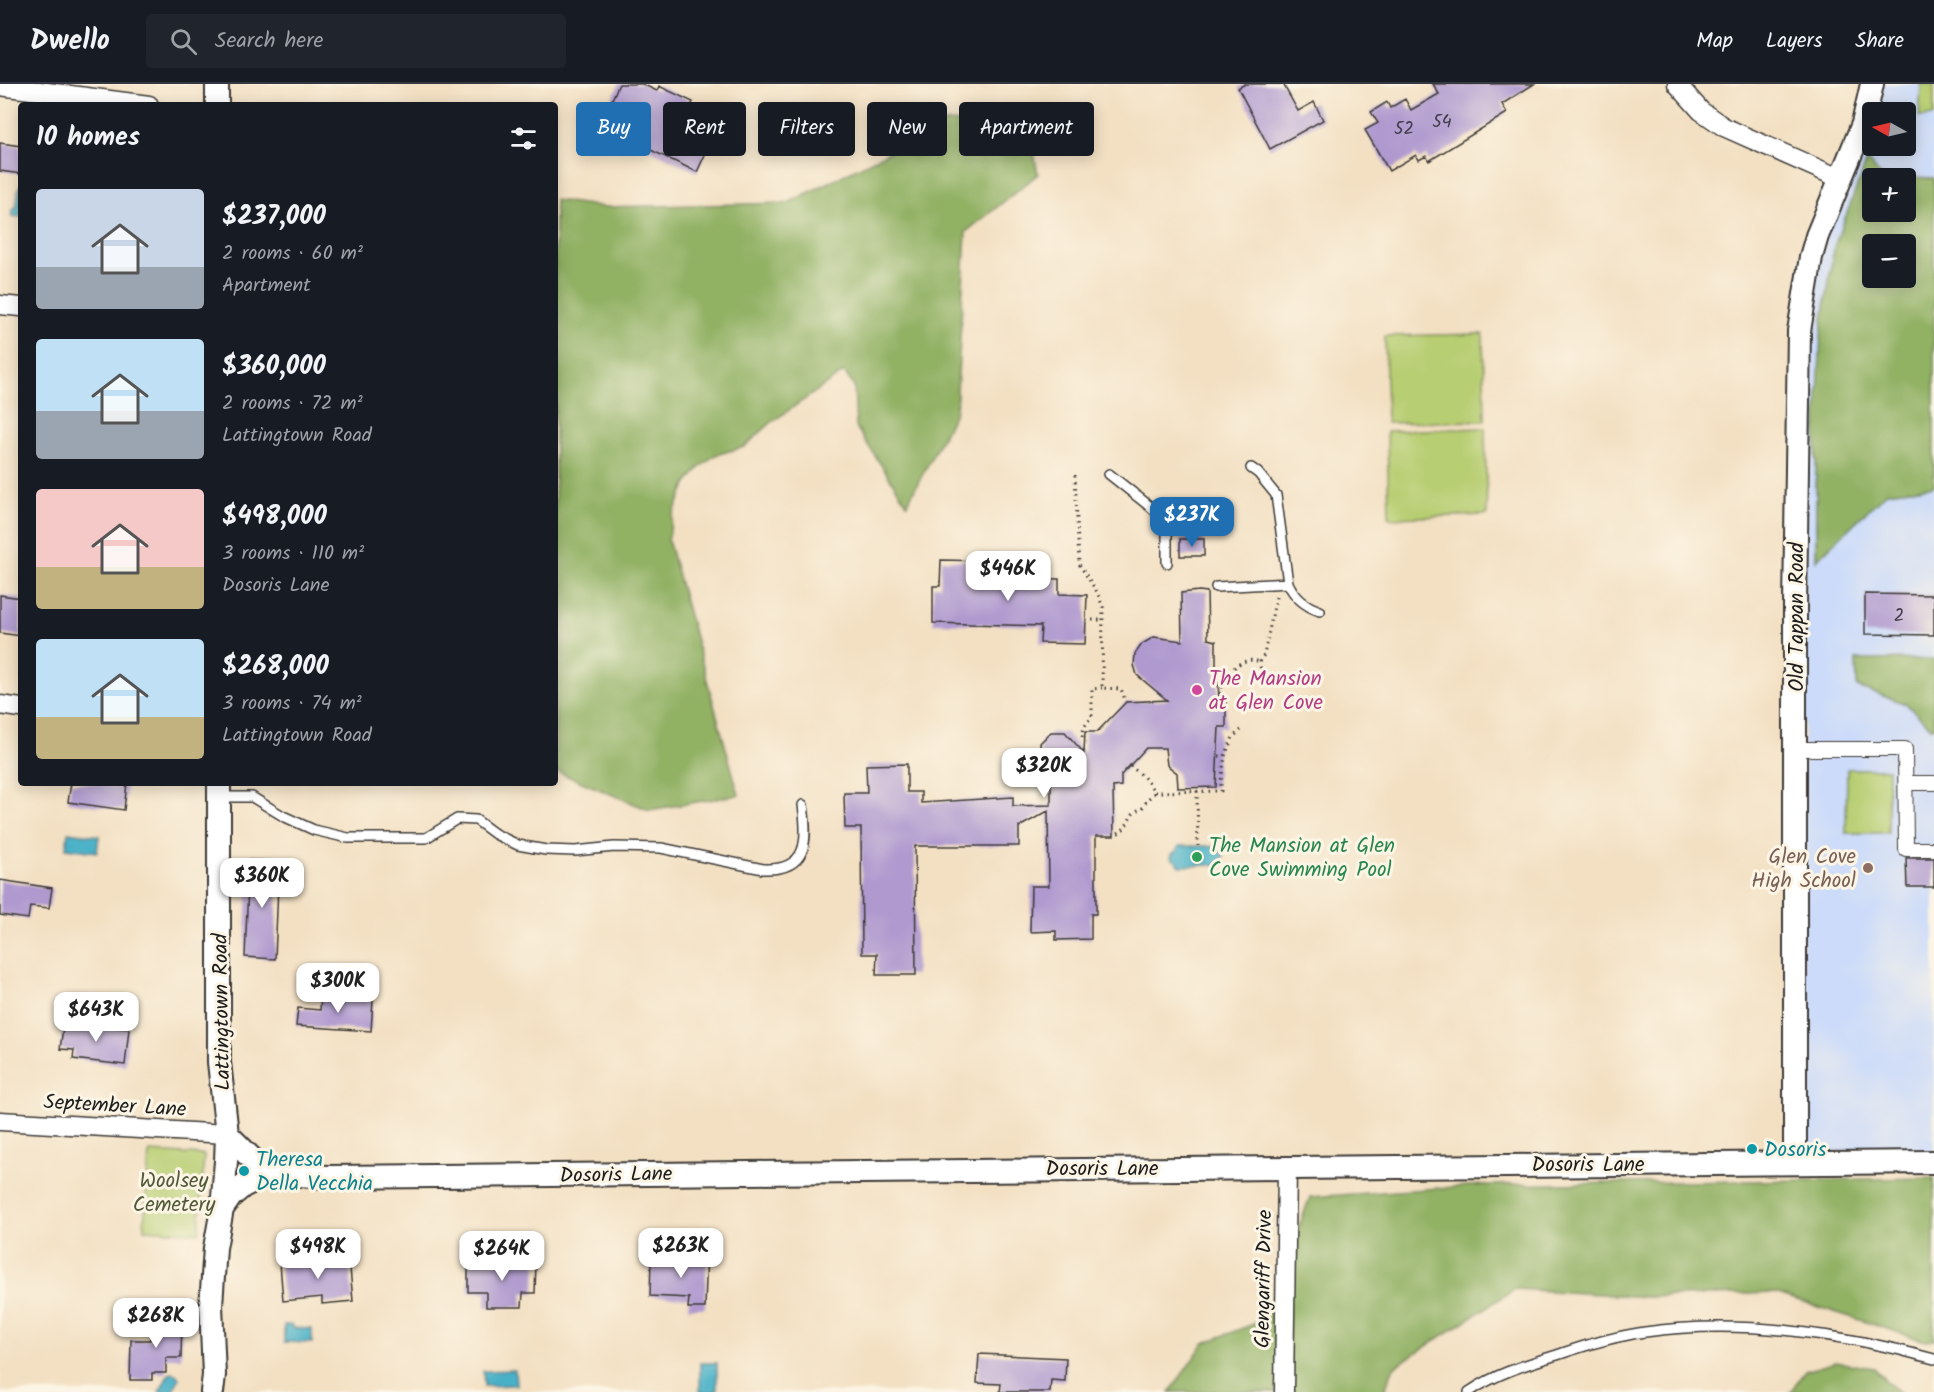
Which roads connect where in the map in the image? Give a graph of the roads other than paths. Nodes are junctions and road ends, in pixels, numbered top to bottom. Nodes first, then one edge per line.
1 (217, 84) edge
2 (1677, 84) edge
3 (1872, 84) edge
4 (0, 86) edge
5 (125, 102) edge
6 (217, 102) edge
7 (1841, 179) junction
8 (0, 305) edge
9 (18, 306) edge
10 (1251, 468) dead end
11 (1109, 474) dead end
12 (1167, 562) dead end
13 (1283, 583) junction
14 (1216, 587) dead end
15 (1320, 611) dead end
16 (0, 705) edge
17 (18, 708) edge
18 (1795, 749) junction
19 (1906, 783) junction
20 (1934, 783) edge
21 (219, 790) edge
22 (804, 806) dead end
23 (1934, 849) edge
24 (0, 1121) edge
25 (227, 1134) junction
26 (1934, 1162) edge
27 (1795, 1163) junction
28 (1287, 1167) junction
29 (271, 1173) junction
30 (222, 1209) junction
31 (1934, 1359) edge
32 (212, 1392) edge
33 (1284, 1392) edge
34 (1469, 1392) edge

1 - 6 street
2 - 7 street
3 - 7 street, Old Tappan Road
4 - 5 street
7 - 18 street, Old Tappan Road
8 - 9 street
10 - 13 lane
11 - 12 lane
13 - 14 lane
13 - 15 lane
16 - 17 street
18 - 19 street
18 - 27 street, Old Tappan Road
19 - 20 street
19 - 23 street
21 - 22 lane
21 - 25 street, Lattingtown Road
24 - 25 street, September Lane
25 - 29 street
25 - 30 street, Lattingtown Road
26 - 27 street, Dosoris Lane
27 - 28 street, Dosoris Lane
28 - 29 street, Dosoris Lane
28 - 33 street, Glengariff Drive
29 - 30 street
30 - 32 street, Lattingtown Road
31 - 34 lane

